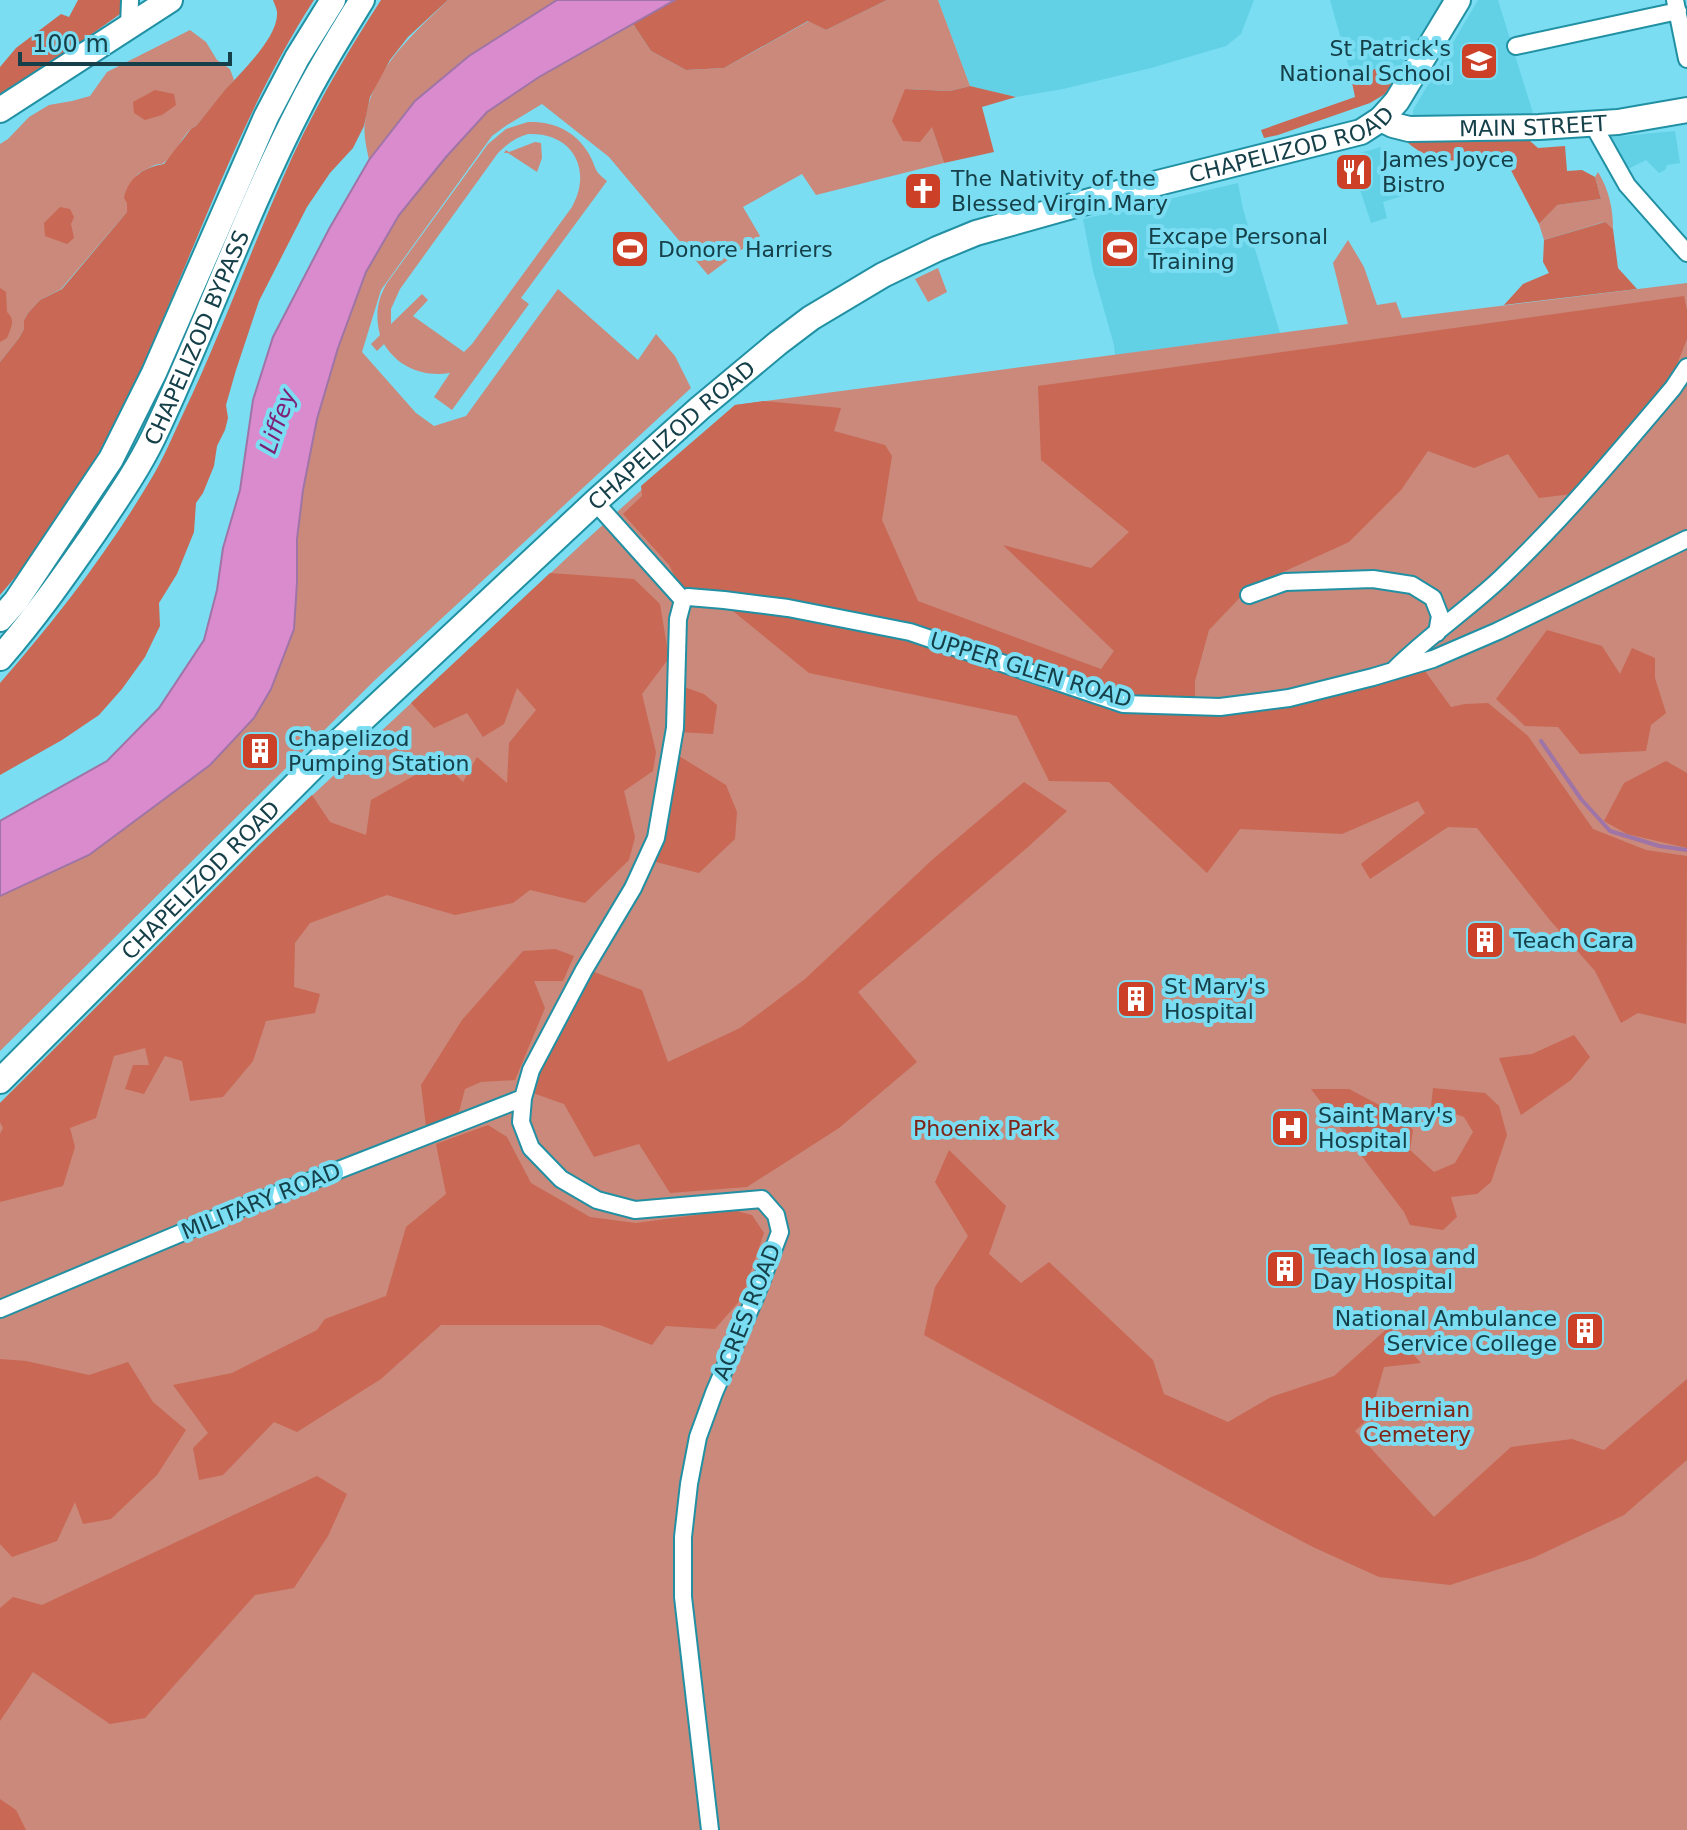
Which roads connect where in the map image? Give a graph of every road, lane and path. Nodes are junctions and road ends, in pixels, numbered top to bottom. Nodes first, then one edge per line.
1 (130, 0) edge
2 (170, 0) edge
3 (333, 0) edge
4 (362, 0) edge
5 (1458, 0) edge
6 (1676, 6) edge
7 (129, 27) junction
8 (1516, 46) dead end
9 (1687, 59) edge
10 (0, 110) edge
11 (1687, 110) edge
12 (1381, 119) junction
13 (1592, 123) junction
14 (1687, 253) edge
15 (1687, 367) edge
16 (595, 502) junction
17 (1687, 539) edge
18 (1249, 595) dead end
19 (683, 600) junction
20 (0, 619) edge
21 (1437, 633) junction
22 (0, 658) edge
23 (1394, 670) junction
24 (0, 1081) edge
25 (523, 1098) junction
26 (0, 1309) edge
27 (710, 1830) edge

1 - 7 street
2 - 7 main road
3 - 20 main road, CHAPELIZOD BYPASS
4 - 22 main road, CHAPELIZOD BYPASS
5 - 12 main road, CHAPELIZOD ROAD
6 - 8 street
6 - 9 street
7 - 10 main road
11 - 13 main road, MAIN STREET
12 - 13 main road, MAIN STREET
12 - 16 main road, CHAPELIZOD ROAD
13 - 14 street
15 - 21 street
16 - 19 street
16 - 24 main road, CHAPELIZOD ROAD
17 - 23 street, UPPER GLEN ROAD
18 - 21 street
19 - 23 street, UPPER GLEN ROAD
19 - 25 street, ACRES ROAD
21 - 23 street
25 - 26 street, MILITARY ROAD
25 - 27 street, ACRES ROAD

